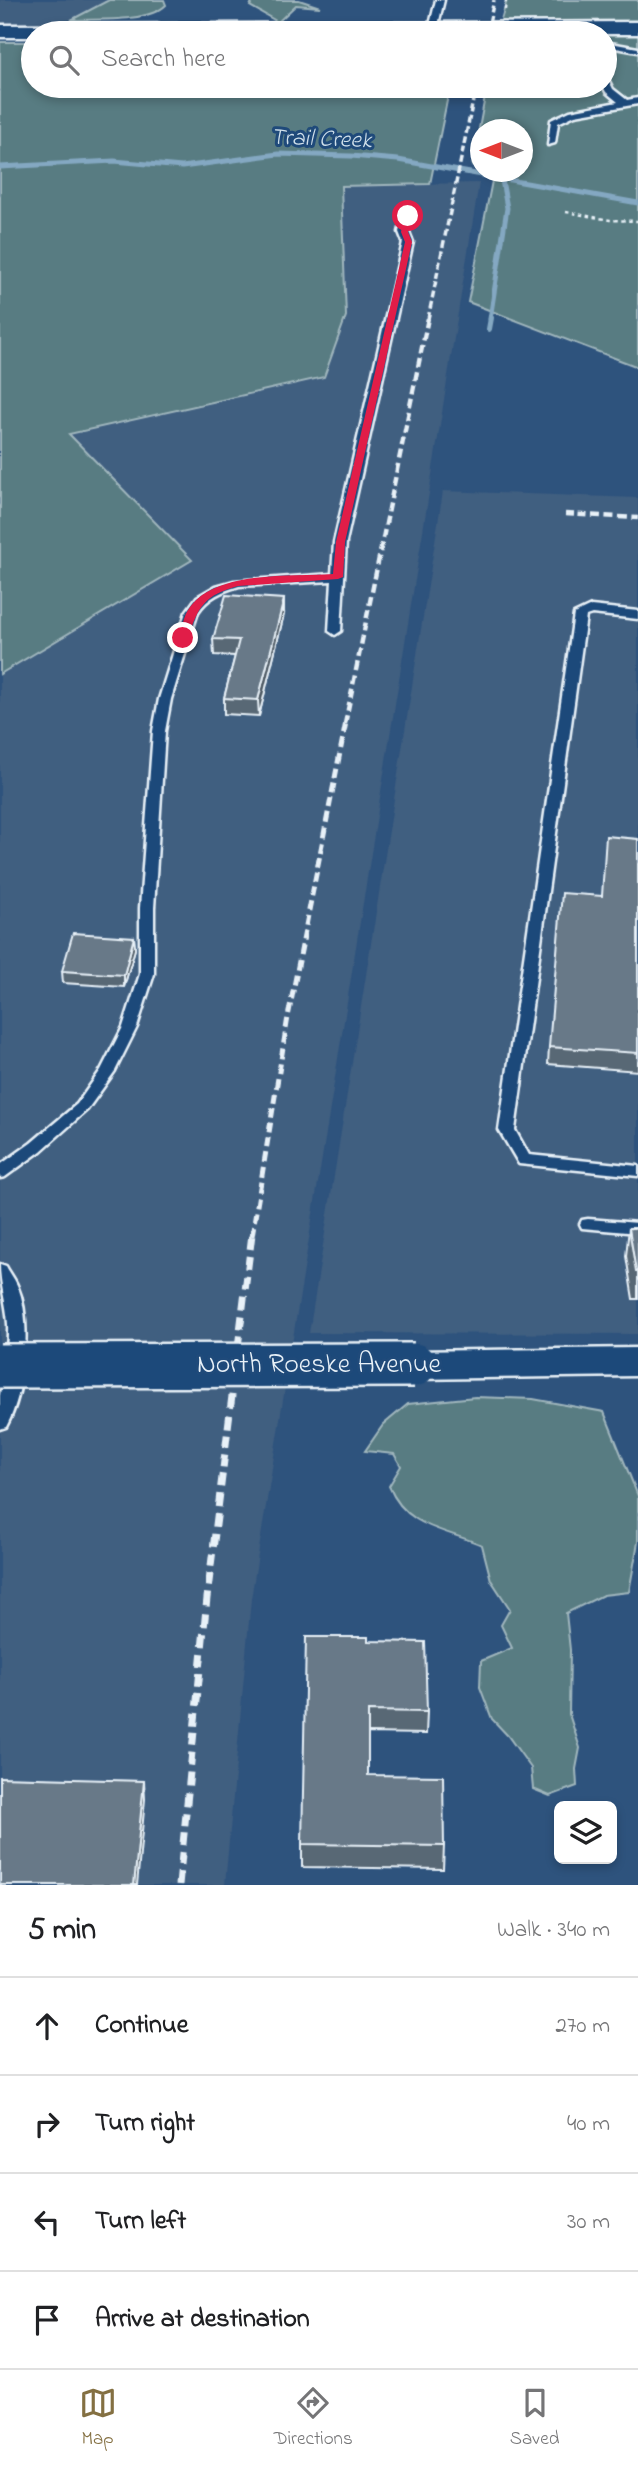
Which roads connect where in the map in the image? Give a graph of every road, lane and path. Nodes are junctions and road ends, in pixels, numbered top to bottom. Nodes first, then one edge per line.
1 (440, 0) edge
2 (435, 21) edge
3 (638, 28) edge
4 (0, 31) edge
5 (21, 31) edge
6 (617, 32) edge
7 (617, 42) edge
8 (638, 50) edge
9 (617, 96) edge
10 (638, 101) edge
11 (625, 103) junction
12 (551, 144) dead end
13 (566, 212) dead end
14 (408, 216) dead end
15 (638, 221) edge
16 (338, 577) junction
17 (638, 615) edge
18 (335, 631) dead end
19 (638, 1171) edge
20 (0, 1172) edge
21 (587, 1224) dead end
22 (638, 1228) edge
23 (0, 1270) edge
24 (638, 1362) edge
25 (0, 1366) edge
26 (0, 1423) edge

1 - 2 lane
3 - 6 street
4 - 5 street
7 - 8 lane
9 - 11 lane
10 - 11 lane
11 - 12 lane
13 - 15 path
14 - 16 lane
16 - 18 lane
16 - 20 lane
17 - 19 lane
21 - 22 lane
23 - 26 lane
24 - 25 street, North Roeske Avenue, bridge

